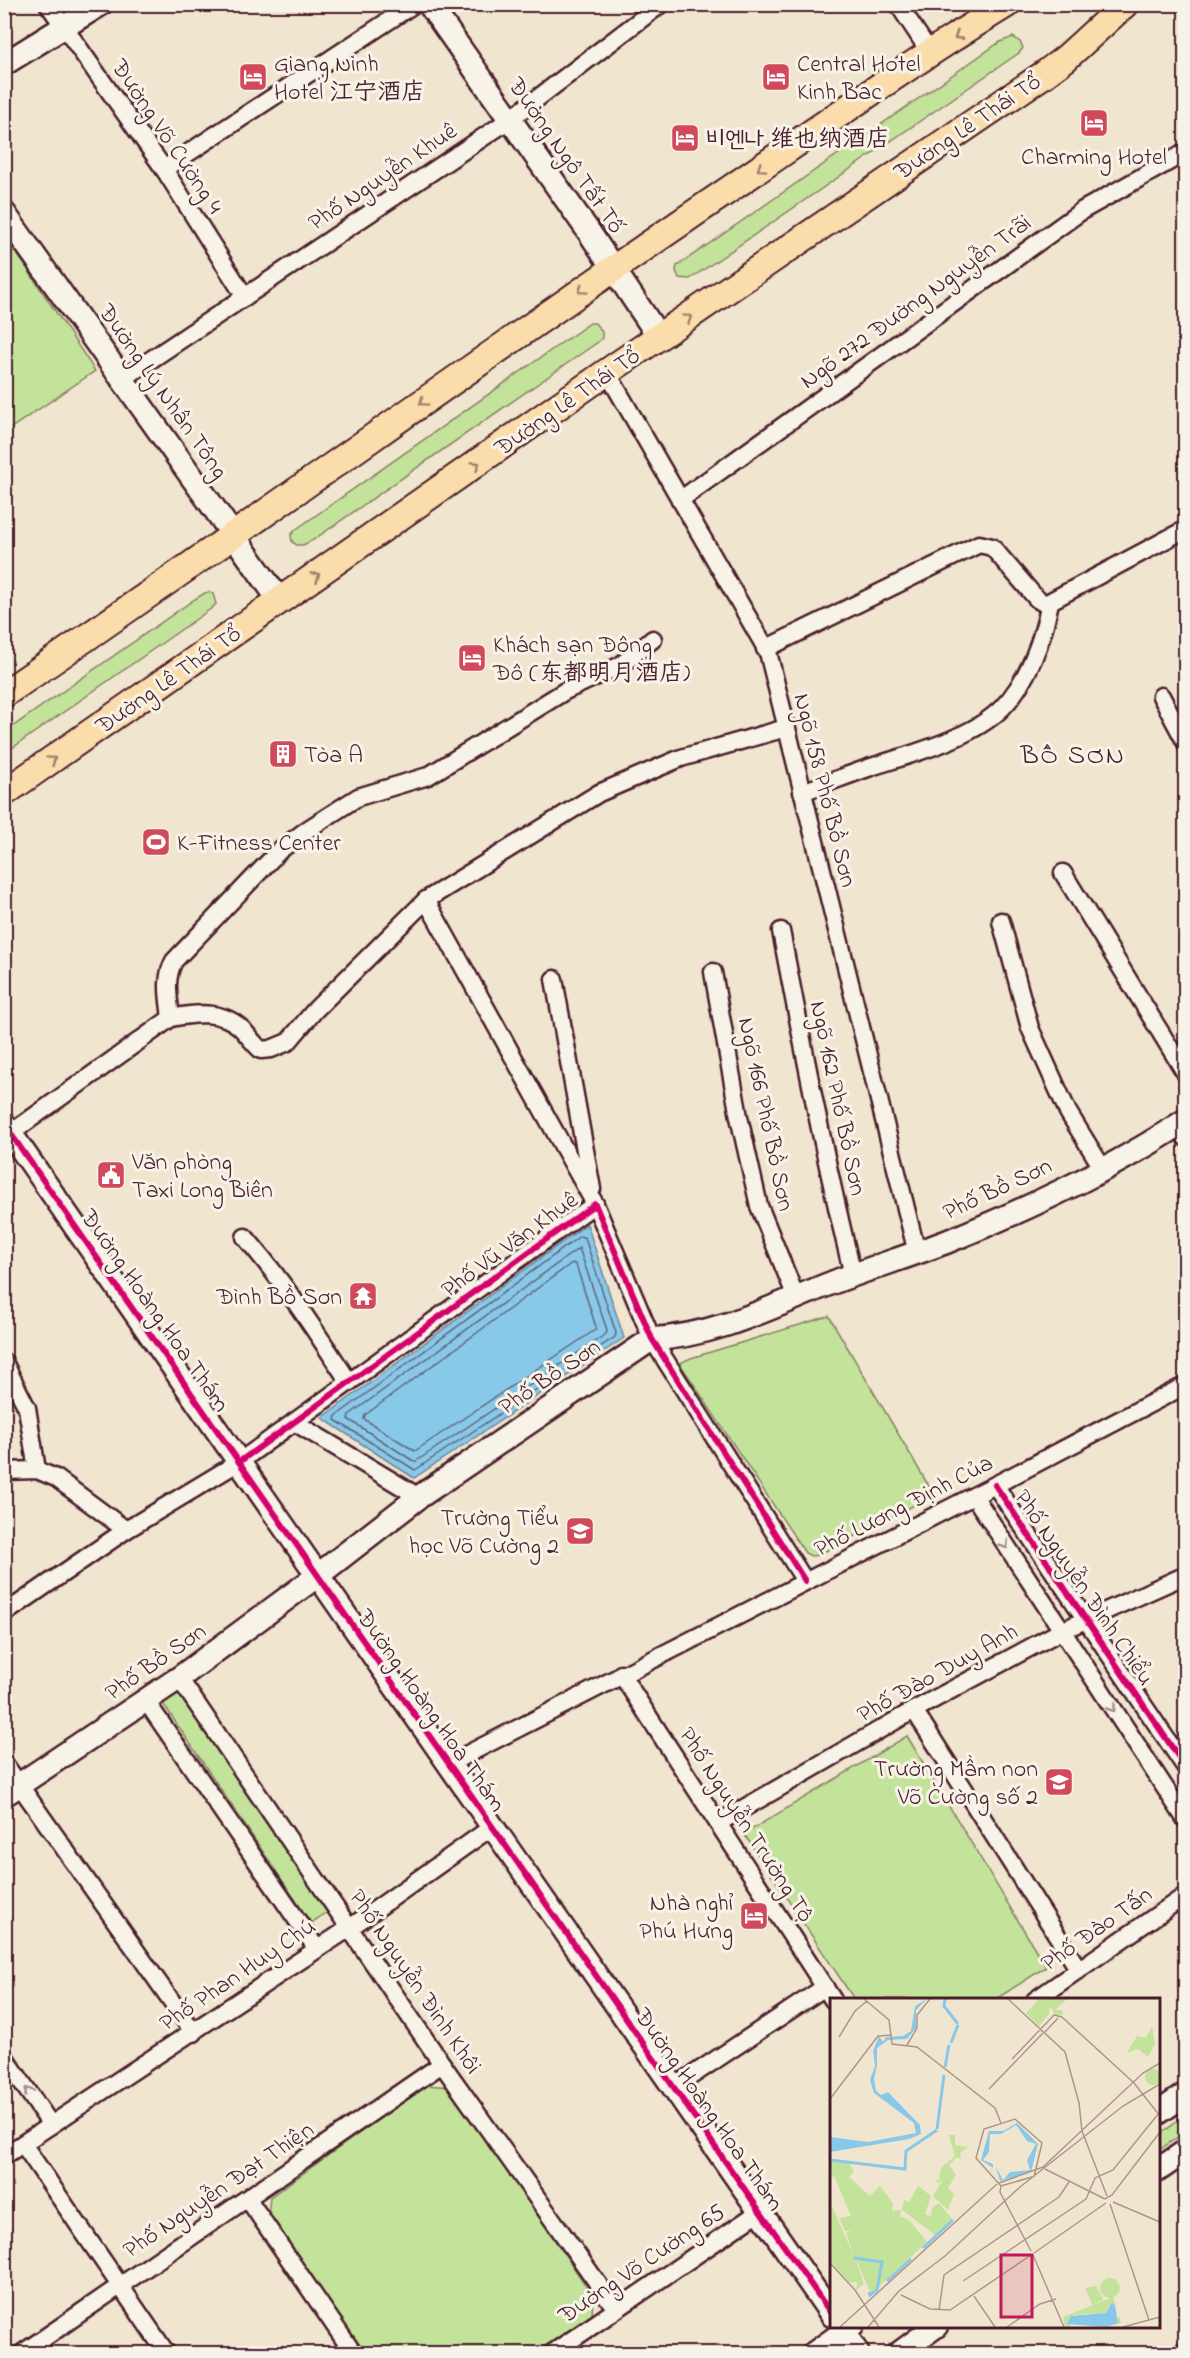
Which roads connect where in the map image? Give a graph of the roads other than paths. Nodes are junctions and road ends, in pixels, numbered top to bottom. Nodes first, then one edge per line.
1 (48, 4) edge
2 (101, 4) edge
3 (414, 4) edge
4 (429, 4) edge
5 (661, 4) edge
6 (898, 4) edge
7 (1007, 4) edge
8 (1125, 4) edge
9 (64, 27) junction
10 (931, 54) junction
11 (4, 64) edge
12 (510, 120) junction
13 (1185, 152) edge
14 (164, 169) junction
15 (8, 227) edge
16 (613, 268) junction
17 (245, 297) junction
18 (659, 337) junction
19 (608, 372) junction
20 (122, 379) junction
21 (680, 500) junction
22 (1185, 529) edge
23 (234, 536) junction
24 (280, 601) junction
25 (1050, 602) junction
26 (653, 639) dead end
27 (765, 649) junction
28 (4, 694) edge
29 (1161, 696) dead end
30 (786, 728) junction
31 (1185, 743) edge
32 (802, 792) junction
33 (4, 794) edge
34 (1063, 873) dead end
35 (426, 900) junction
36 (1001, 921) dead end
37 (781, 931) dead end
38 (713, 972) dead end
39 (554, 979) dead end
40 (171, 1018) junction
41 (1185, 1074) edge
42 (8, 1128) edge
43 (1183, 1128) edge
44 (1103, 1169) junction
45 (595, 1204) junction
46 (245, 1237) dead end
47 (917, 1252) junction
48 (854, 1275) junction
49 (796, 1297) junction
50 (652, 1339) junction
51 (4, 1362) edge
52 (349, 1382) junction
53 (1185, 1385) edge
54 (294, 1422) junction
55 (239, 1462) junction
56 (37, 1470) junction
57 (4, 1471) edge
58 (995, 1485) junction
59 (974, 1496) junction
60 (419, 1497) junction
61 (126, 1530) junction
62 (1185, 1575) edge
63 (317, 1576) junction
64 (805, 1581) junction
65 (4, 1614) edge
66 (1086, 1620) junction
67 (1061, 1631) junction
68 (621, 1674) junction
69 (179, 1678) junction
70 (146, 1701) junction
71 (914, 1710) junction
72 (1169, 1744) junction
73 (1145, 1758) junction
74 (4, 1763) edge
75 (448, 1764) junction
76 (1185, 1768) edge
77 (12, 1789) edge
78 (1185, 1820) edge
79 (718, 1823) junction
80 (492, 1827) junction
81 (1185, 1895) edge
82 (351, 1927) junction
83 (318, 1948) junction
84 (1079, 1970) junction
85 (829, 1993) edge
86 (1038, 1998) edge
87 (194, 2033) junction
88 (4, 2056) edge
89 (442, 2064) junction
90 (673, 2088) junction
91 (1185, 2094) edge
92 (1160, 2112) edge
93 (51, 2125) junction
94 (11, 2149) edge
95 (1185, 2151) edge
96 (1160, 2169) edge
97 (248, 2199) junction
98 (759, 2211) junction
99 (120, 2285) junction
100 (616, 2309) junction
101 (830, 2309) edge
102 (839, 2328) edge
103 (844, 2328) edge
104 (933, 2328) edge
105 (1185, 2349) edge
106 (21, 2354) edge
107 (167, 2354) edge
108 (354, 2354) edge
109 (551, 2354) edge
110 (813, 2354) edge
111 (858, 2354) edge
112 (898, 2354) edge
113 (1180, 2354) edge

1 - 9 street, Đường Võ Cường 4
2 - 9 street
3 - 14 street
4 - 12 street, Đường Ngô Tất Tố
5 - 12 street, Phố Nguyễn Khuê
6 - 10 street
7 -> 10 main road
18 -> 8 main road, Đường Lê Thái Tổ
9 - 11 street
9 - 14 street, Đường Võ Cường 4
10 -> 16 main road
12 - 16 street, Đường Ngô Tất Tố
12 - 17 street, Phố Nguyễn Khuê
13 - 21 street, Ngõ 272 Đường Nguyễn Trãi
14 - 17 street, Đường Võ Cường 4
15 - 20 street, Đường Lý Nhân Tông
16 - 18 street, Đường Ngô Tất Tố
16 -> 23 main road
17 - 20 street, Phố Nguyễn Khuê
18 - 19 main road, Đường Lê Thái Tổ
19 - 21 street, Ngõ 158 Phố Bồ Sơn
24 -> 19 main road, Đường Lê Thái Tổ
20 - 23 street, Đường Lý Nhân Tông
21 - 27 street, Ngõ 158 Phố Bồ Sơn
22 - 25 street
23 - 24 street, Đường Lý Nhân Tông
23 - 28 main road
33 -> 24 main road, Đường Lê Thái Tổ
25 - 27 street
25 - 32 street
26 - 40 street
27 - 30 street, Ngõ 158 Phố Bồ Sơn
29 - 31 street
30 - 32 street, Ngõ 158 Phố Bồ Sơn
30 - 35 street
32 - 47 street, Ngõ 158 Phố Bồ Sơn
34 - 41 street
35 - 40 street
35 - 45 street
36 - 44 street
37 - 48 street, Ngõ 162 Phố Bồ Sơn
38 - 49 street, Ngõ 166 Phố Bồ Sơn
39 - 45 street
40 - 42 street
42 - 55 street, Đường Hoàng Hoa Thám
43 - 44 street, Phố Bồ Sơn
44 - 47 street, Phố Bồ Sơn
45 - 50 street, Phố Vũ Văn Khuê
45 - 52 street, Phố Vũ Văn Khuê
46 - 52 street
47 - 48 street, Phố Bồ Sơn
48 - 49 street, Phố Bồ Sơn
49 - 50 street, Phố Bồ Sơn
50 - 60 street, Phố Bồ Sơn
50 - 64 street, Phố Vũ Văn Khuê
51 - 56 street
52 - 54 street, Phố Vũ Văn Khuê
53 - 58 street, Phố Lương Định Của
54 - 55 street, Phố Vũ Văn Khuê
54 - 60 street
55 - 61 street, Phố Vũ Văn Khuê
55 - 63 street, Đường Hoàng Hoa Thám
56 - 57 street
56 - 61 street
58 - 59 street, Phố Lương Định Của
58 - 66 street, Phố Nguyễn Đình Chiểu
59 - 64 street, Phố Lương Định Của
59 -> 67 street, Phố Nguyễn Đình Chiểu
60 - 63 street, Phố Bồ Sơn
61 - 65 street, Phố Vũ Văn Khuê
62 - 66 street, Phố Đào Duy Anh
63 - 69 street, Phố Bồ Sơn
63 - 75 street, Đường Hoàng Hoa Thám
64 - 68 street, Phố Lương Định Của
66 - 67 street, Phố Đào Duy Anh
66 - 72 street, Phố Nguyễn Đình Chiểu
67 - 71 street, Phố Đào Duy Anh
67 -> 73 street, Phố Nguyễn Đình Chiểu
68 - 75 street, Phố Lương Định Của
68 - 79 street, Phố Nguyễn Trường Tộ
69 - 70 street, Phố Bồ Sơn
69 - 82 street, Phố Nguyễn Đình Khôi
70 - 77 street, Phố Bồ Sơn
70 - 83 street
71 - 79 street, Phố Đào Duy Anh
71 - 84 street
72 - 73 street
72 - 76 street, Phố Nguyễn Đình Chiểu
73 - 78 street, Phố Nguyễn Đình Chiểu
74 - 77 street
75 - 80 street, Đường Hoàng Hoa Thám
77 - 87 street
79 - 85 street, Phố Nguyễn Trường Tộ
80 - 82 street, Phố Phan Huy Chú
80 - 90 street, Đường Hoàng Hoa Thám
81 - 84 street, Phố Đào Tấn
82 - 83 street, Phố Phan Huy Chú
82 - 89 street, Phố Nguyễn Đình Khôi
83 - 87 street, Phố Phan Huy Chú
84 - 86 street, Phố Đào Tấn
85 - 90 street
87 - 93 street, Phố Phan Huy Chú
93 -> 88 street
89 - 97 street, Phố Nguyễn Đạt Thiện
89 - 100 street, Phố Nguyễn Đình Khôi
90 - 98 street, Đường Hoàng Hoa Thám
91 - 92 street
93 - 94 street, Phố Phan Huy Chú
94 - 99 street
95 - 96 street
97 - 99 street, Phố Nguyễn Đạt Thiện
97 - 108 street
98 - 100 street, Đường Võ Cường 65
98 - 101 street, Đường Hoàng Hoa Thám
99 - 106 street, Phố Nguyễn Đạt Thiện
99 - 107 street
100 - 109 street, Đường Võ Cường 65
102 - 110 street
103 - 111 street, Đường Hoàng Hoa Thám
104 - 112 street
105 - 113 street

